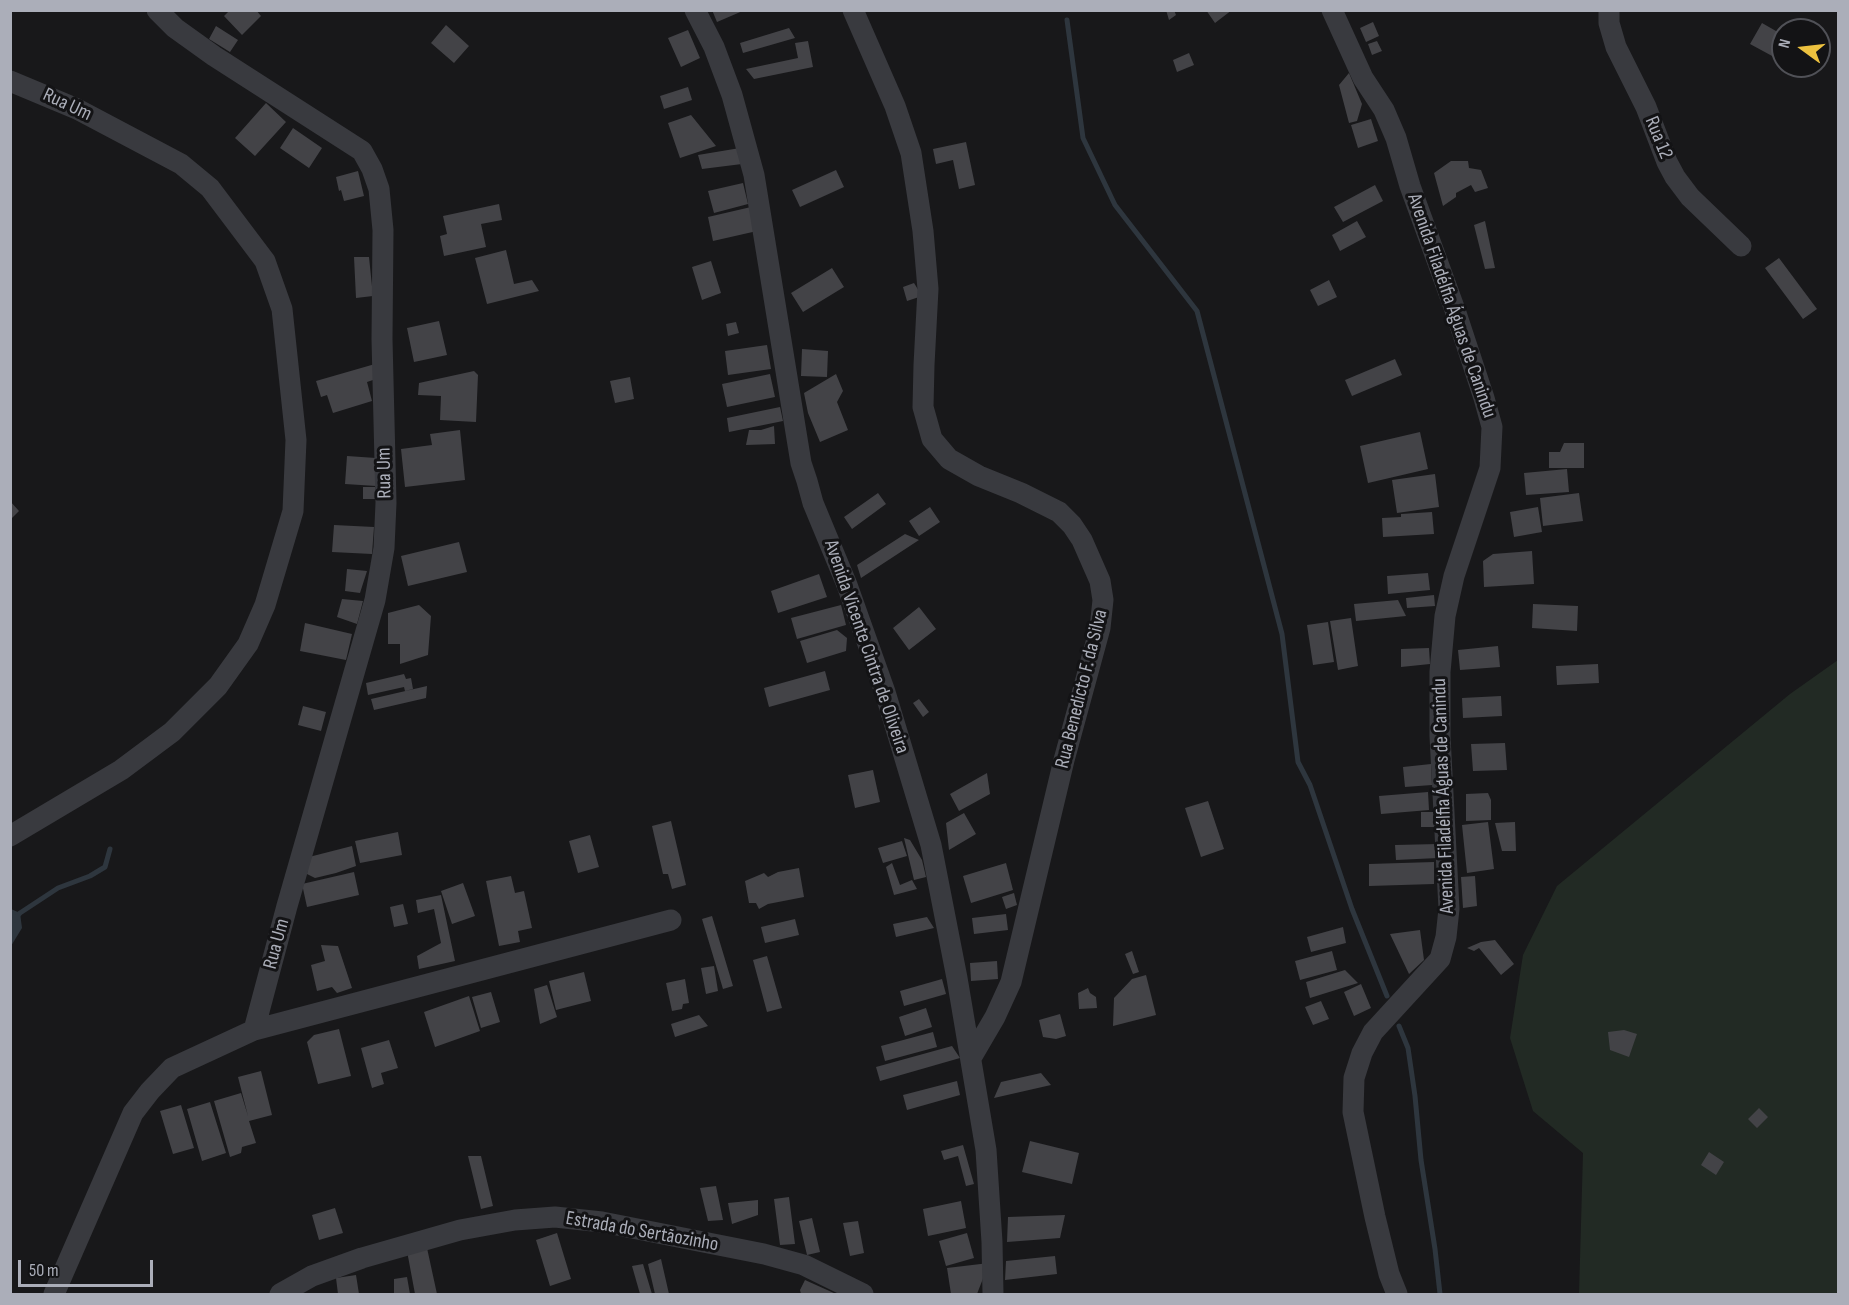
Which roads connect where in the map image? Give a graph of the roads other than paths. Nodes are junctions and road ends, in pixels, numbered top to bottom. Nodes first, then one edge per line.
1 (157, 10) edge
2 (695, 10) edge
3 (854, 10) edge
4 (1332, 10) edge
5 (1609, 10) edge
6 (10, 81) edge
7 (1741, 246) dead end
8 (10, 836) edge
9 (671, 920) dead end
10 (254, 1030) junction
11 (970, 1058) junction
12 (312, 1285) edge
13 (54, 1294) edge
14 (280, 1294) edge
15 (863, 1294) edge
16 (993, 1294) edge
17 (1397, 1294) edge

1 - 10 street, Rua Um
2 - 11 street, Avenida Vicente Cintra de Oliveira
3 - 11 street, Rua Benedicto F. da Silva
4 - 17 street, Avenida Filadélfia Águas de Canindu
5 - 7 street, Rua 12
6 - 8 street, Rua Um
9 - 10 street
10 - 13 street
11 - 16 street, Avenida Vicente Cintra de Oliveira
12 - 14 street, Estrada do Sertãozinho
12 - 15 street, Estrada do Sertãozinho

